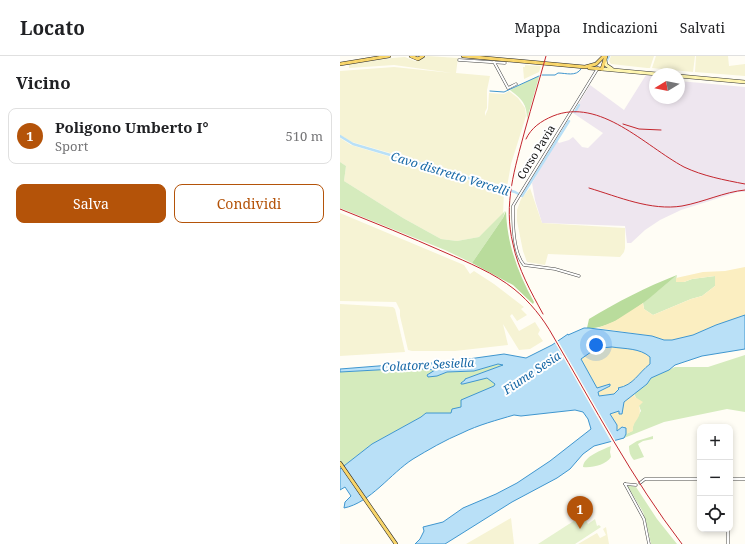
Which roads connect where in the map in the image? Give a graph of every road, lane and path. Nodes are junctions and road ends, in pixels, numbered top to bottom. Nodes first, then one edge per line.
1 (389, 56) edge
2 (412, 56) edge
3 (423, 56) edge
4 (463, 56) edge
5 (522, 56) edge
6 (605, 57) edge
7 (491, 59) edge
8 (459, 60) dead end
9 (601, 60) junction
10 (522, 62) junction
11 (505, 63) dead end
12 (340, 64) edge
13 (585, 67) junction
14 (600, 69) junction
15 (613, 70) junction
16 (649, 73) edge
17 (685, 77) edge
18 (745, 82) edge
19 (516, 84) dead end
20 (579, 276) dead end
21 (340, 463) edge
22 (697, 479) edge
23 (733, 479) edge
24 (745, 479) edge
25 (640, 483) dead end
26 (636, 485) dead end
27 (728, 532) edge
28 (396, 544) edge
29 (649, 544) edge
30 (728, 544) edge

1 - 12 main road
2 - 3 main road
4 - 7 main road
5 - 10 street
6 - 9 main road
6 - 14 main road
6 - 15 main road
7 - 8 street
7 - 10 main road
7 - 11 street
7 - 19 street
9 - 13 main road
9 - 14 main road
10 - 13 main road
13 - 14 main road
14 - 15 main road
14 - 20 street, Corso Pavia
15 - 16 main road
17 - 18 main road
21 - 28 main road
22 - 25 street
23 - 24 street
26 - 29 street
27 - 30 street

